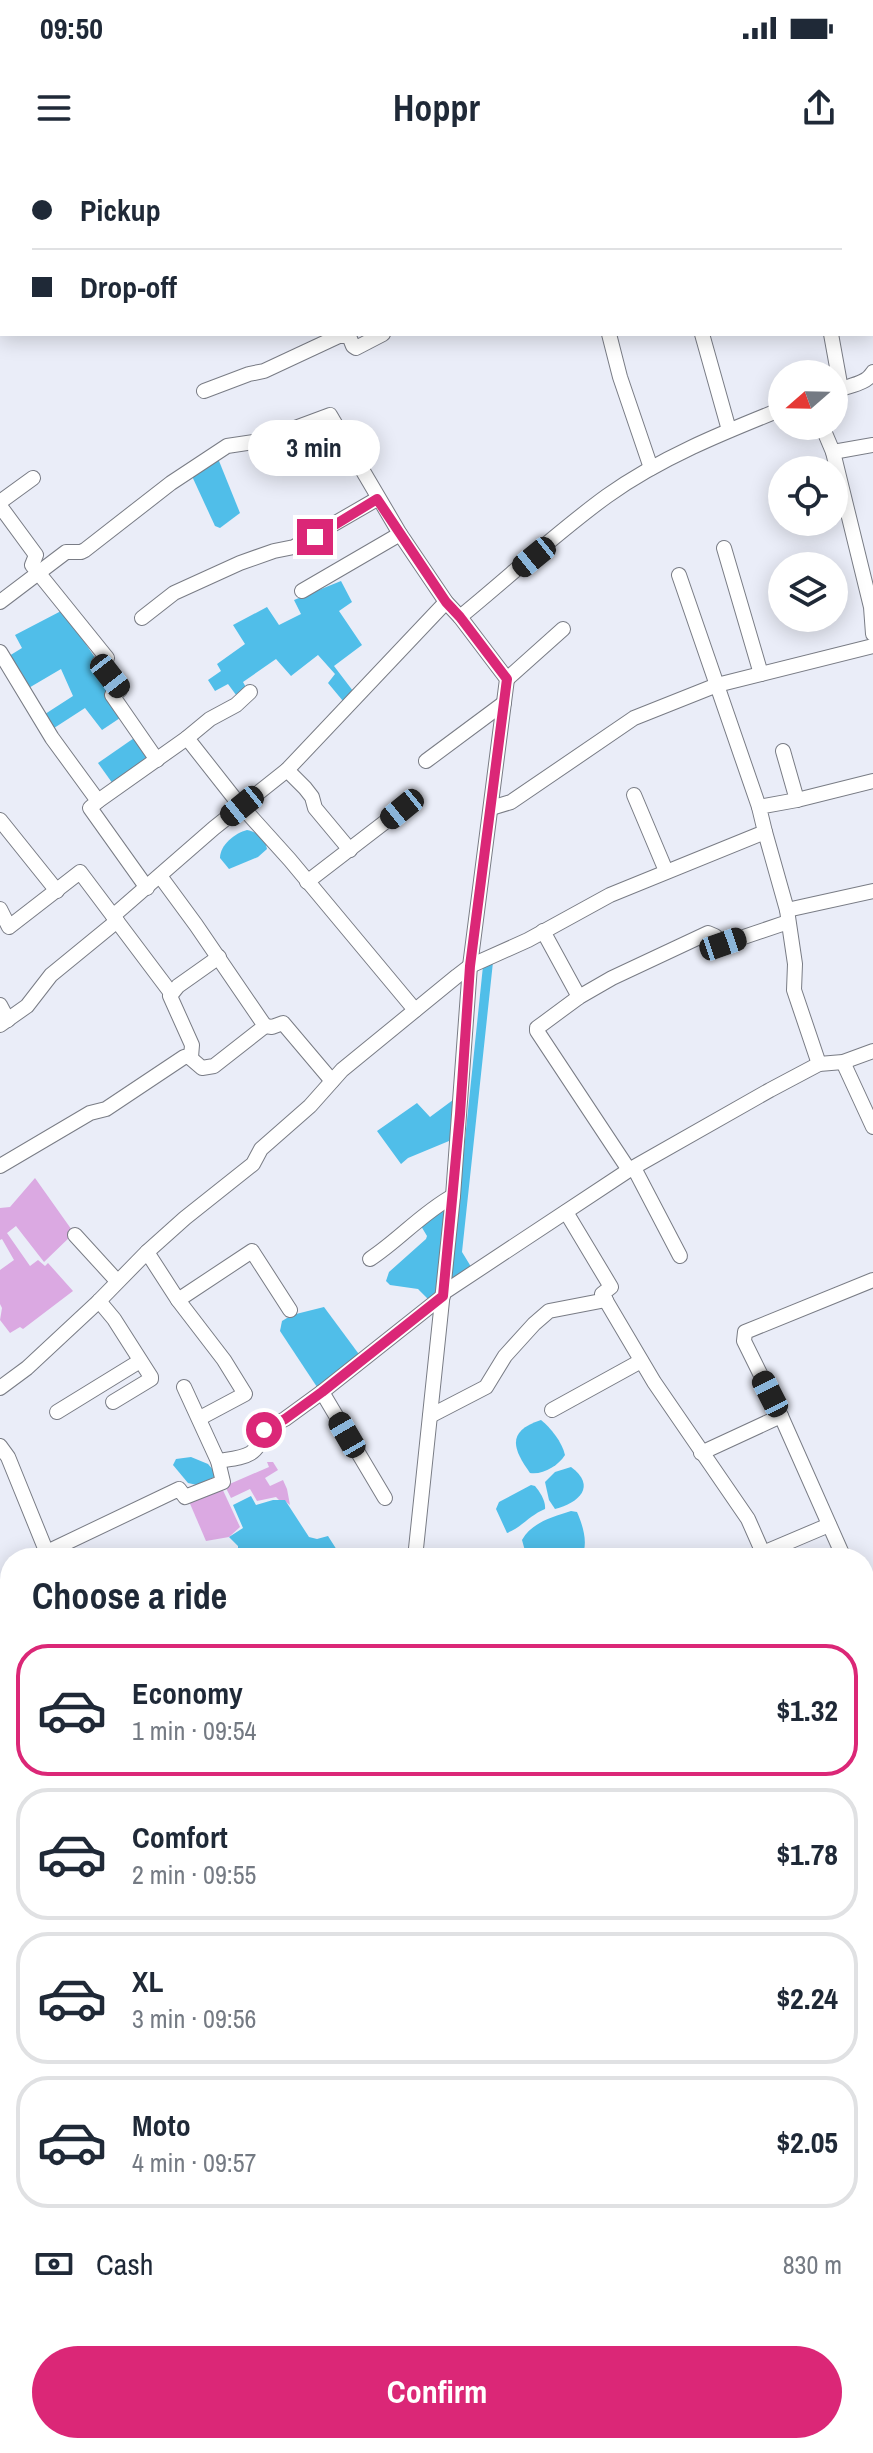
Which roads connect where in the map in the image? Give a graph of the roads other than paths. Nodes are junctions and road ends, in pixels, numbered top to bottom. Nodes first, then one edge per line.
1 (339, 336) edge
2 (349, 336) edge
3 (379, 336) edge
4 (610, 336) edge
5 (703, 336) edge
6 (831, 336) edge
7 (834, 360) edge
8 (873, 372) edge
9 (848, 386) edge
10 (204, 391) dead end
11 (768, 415) edge
12 (729, 430) junction
13 (828, 440) edge
14 (873, 445) edge
15 (833, 452) junction
16 (651, 468) junction
17 (33, 478) dead end
18 (377, 499) junction
19 (0, 504) edge
20 (400, 534) junction
21 (724, 548) dead end
22 (38, 574) junction
23 (679, 575) dead end
24 (302, 591) dead end
25 (0, 602) edge
26 (446, 602) junction
27 (460, 617) junction
28 (142, 618) dead end
29 (563, 629) dead end
30 (873, 634) edge
31 (873, 646) edge
32 (0, 652) edge
33 (761, 674) junction
34 (507, 679) junction
35 (717, 685) junction
36 (250, 692) dead end
37 (504, 703) junction
38 (187, 738) junction
39 (783, 751) dead end
40 (157, 760) junction
41 (426, 761) dead end
42 (287, 770) junction
43 (873, 781) edge
44 (634, 795) dead end
45 (797, 800) junction
46 (98, 801) junction
47 (242, 806) junction
48 (759, 807) junction
49 (491, 808) junction
50 (402, 809) dead end
51 (0, 820) edge
52 (765, 832) junction
53 (350, 850) junction
54 (666, 871) junction
55 (160, 876) junction
56 (307, 882) junction
57 (147, 888) junction
58 (57, 891) junction
59 (873, 891) edge
60 (0, 909) edge
61 (788, 916) junction
62 (115, 919) junction
63 (543, 931) junction
64 (219, 957) junction
65 (470, 966) junction
66 (171, 993) junction
67 (579, 997) junction
68 (0, 1005) edge
69 (415, 1010) junction
70 (4, 1022) edge
71 (265, 1026) junction
72 (873, 1051) edge
73 (191, 1057) junction
74 (843, 1062) junction
75 (819, 1064) junction
76 (332, 1081) junction
77 (873, 1127) edge
78 (0, 1166) edge
79 (631, 1169) junction
80 (453, 1196) junction
81 (566, 1212) junction
82 (75, 1235) dead end
83 (147, 1252) junction
84 (680, 1256) dead end
85 (370, 1259) dead end
86 (873, 1280) edge
87 (117, 1281) junction
88 (443, 1294) junction
89 (178, 1300) junction
90 (606, 1300) junction
91 (99, 1301) junction
92 (290, 1310) dead end
93 (140, 1361) junction
94 (641, 1361) junction
95 (184, 1387) dead end
96 (0, 1388) edge
97 (322, 1392) junction
98 (113, 1402) dead end
99 (552, 1410) dead end
100 (57, 1412) dead end
101 (430, 1416) junction
102 (781, 1416) junction
103 (200, 1418) junction
104 (0, 1446) edge
105 (701, 1453) junction
106 (218, 1461) junction
107 (385, 1498) dead end
108 (829, 1525) junction
109 (45, 1548) edge
110 (61, 1548) edge
111 (416, 1548) edge
112 (759, 1548) edge
113 (778, 1548) edge
114 (839, 1548) edge

1 - 10 street
2 - 3 street
4 - 16 street
5 - 12 street
6 - 7 street
8 - 9 street
11 - 12 street
12 - 16 street
13 - 15 street
14 - 15 street
15 - 30 street
16 - 27 street
17 - 19 street
18 - 20 street
18 - 22 street
18 - 28 street
19 - 22 street
20 - 24 street
20 - 26 street
21 - 33 street
22 - 25 street
22 - 40 street
23 - 35 street
26 - 27 street
26 - 42 street
27 - 34 street
29 - 34 street
31 - 33 street
32 - 46 street
33 - 35 street
34 - 37 street
35 - 48 street
35 - 49 street
36 - 38 street
37 - 41 street
37 - 49 street
38 - 40 street
38 - 47 street
39 - 45 street
40 - 46 street
42 - 47 street
42 - 53 street
43 - 45 street
44 - 54 street
45 - 48 street
46 - 57 street
47 - 55 street
47 - 56 street
48 - 52 street
49 - 65 street
50 - 53 street
51 - 58 street
52 - 54 street
52 - 61 street
53 - 56 street
54 - 63 street
55 - 57 street
55 - 64 street
56 - 69 street
57 - 62 street
58 - 60 street
58 - 62 street
59 - 61 street
61 - 67 street
61 - 75 street
62 - 66 street
62 - 70 street
63 - 65 street
63 - 67 street
64 - 66 street
64 - 71 street
65 - 69 street
65 - 80 street
66 - 73 street
67 - 79 street
68 - 70 street
69 - 76 street
71 - 73 street
71 - 76 street
72 - 74 street
73 - 78 street
74 - 75 street
74 - 77 street
75 - 79 street
76 - 83 street
79 - 81 street
79 - 84 street
80 - 85 street
80 - 88 street
81 - 88 street
81 - 90 street
82 - 87 street
83 - 87 street
83 - 89 street
86 - 102 street
87 - 91 street
88 - 97 street
88 - 101 street
89 - 92 street
89 - 103 street
90 - 94 street
90 - 101 street
91 - 93 street
91 - 96 street
93 - 98 street
93 - 100 street
94 - 99 street
94 - 105 street
95 - 103 street
97 - 106 street
97 - 107 street
101 - 111 street
102 - 105 street
102 - 108 street
103 - 106 street
104 - 109 street
105 - 112 street
106 - 110 street
108 - 113 street
108 - 114 street

